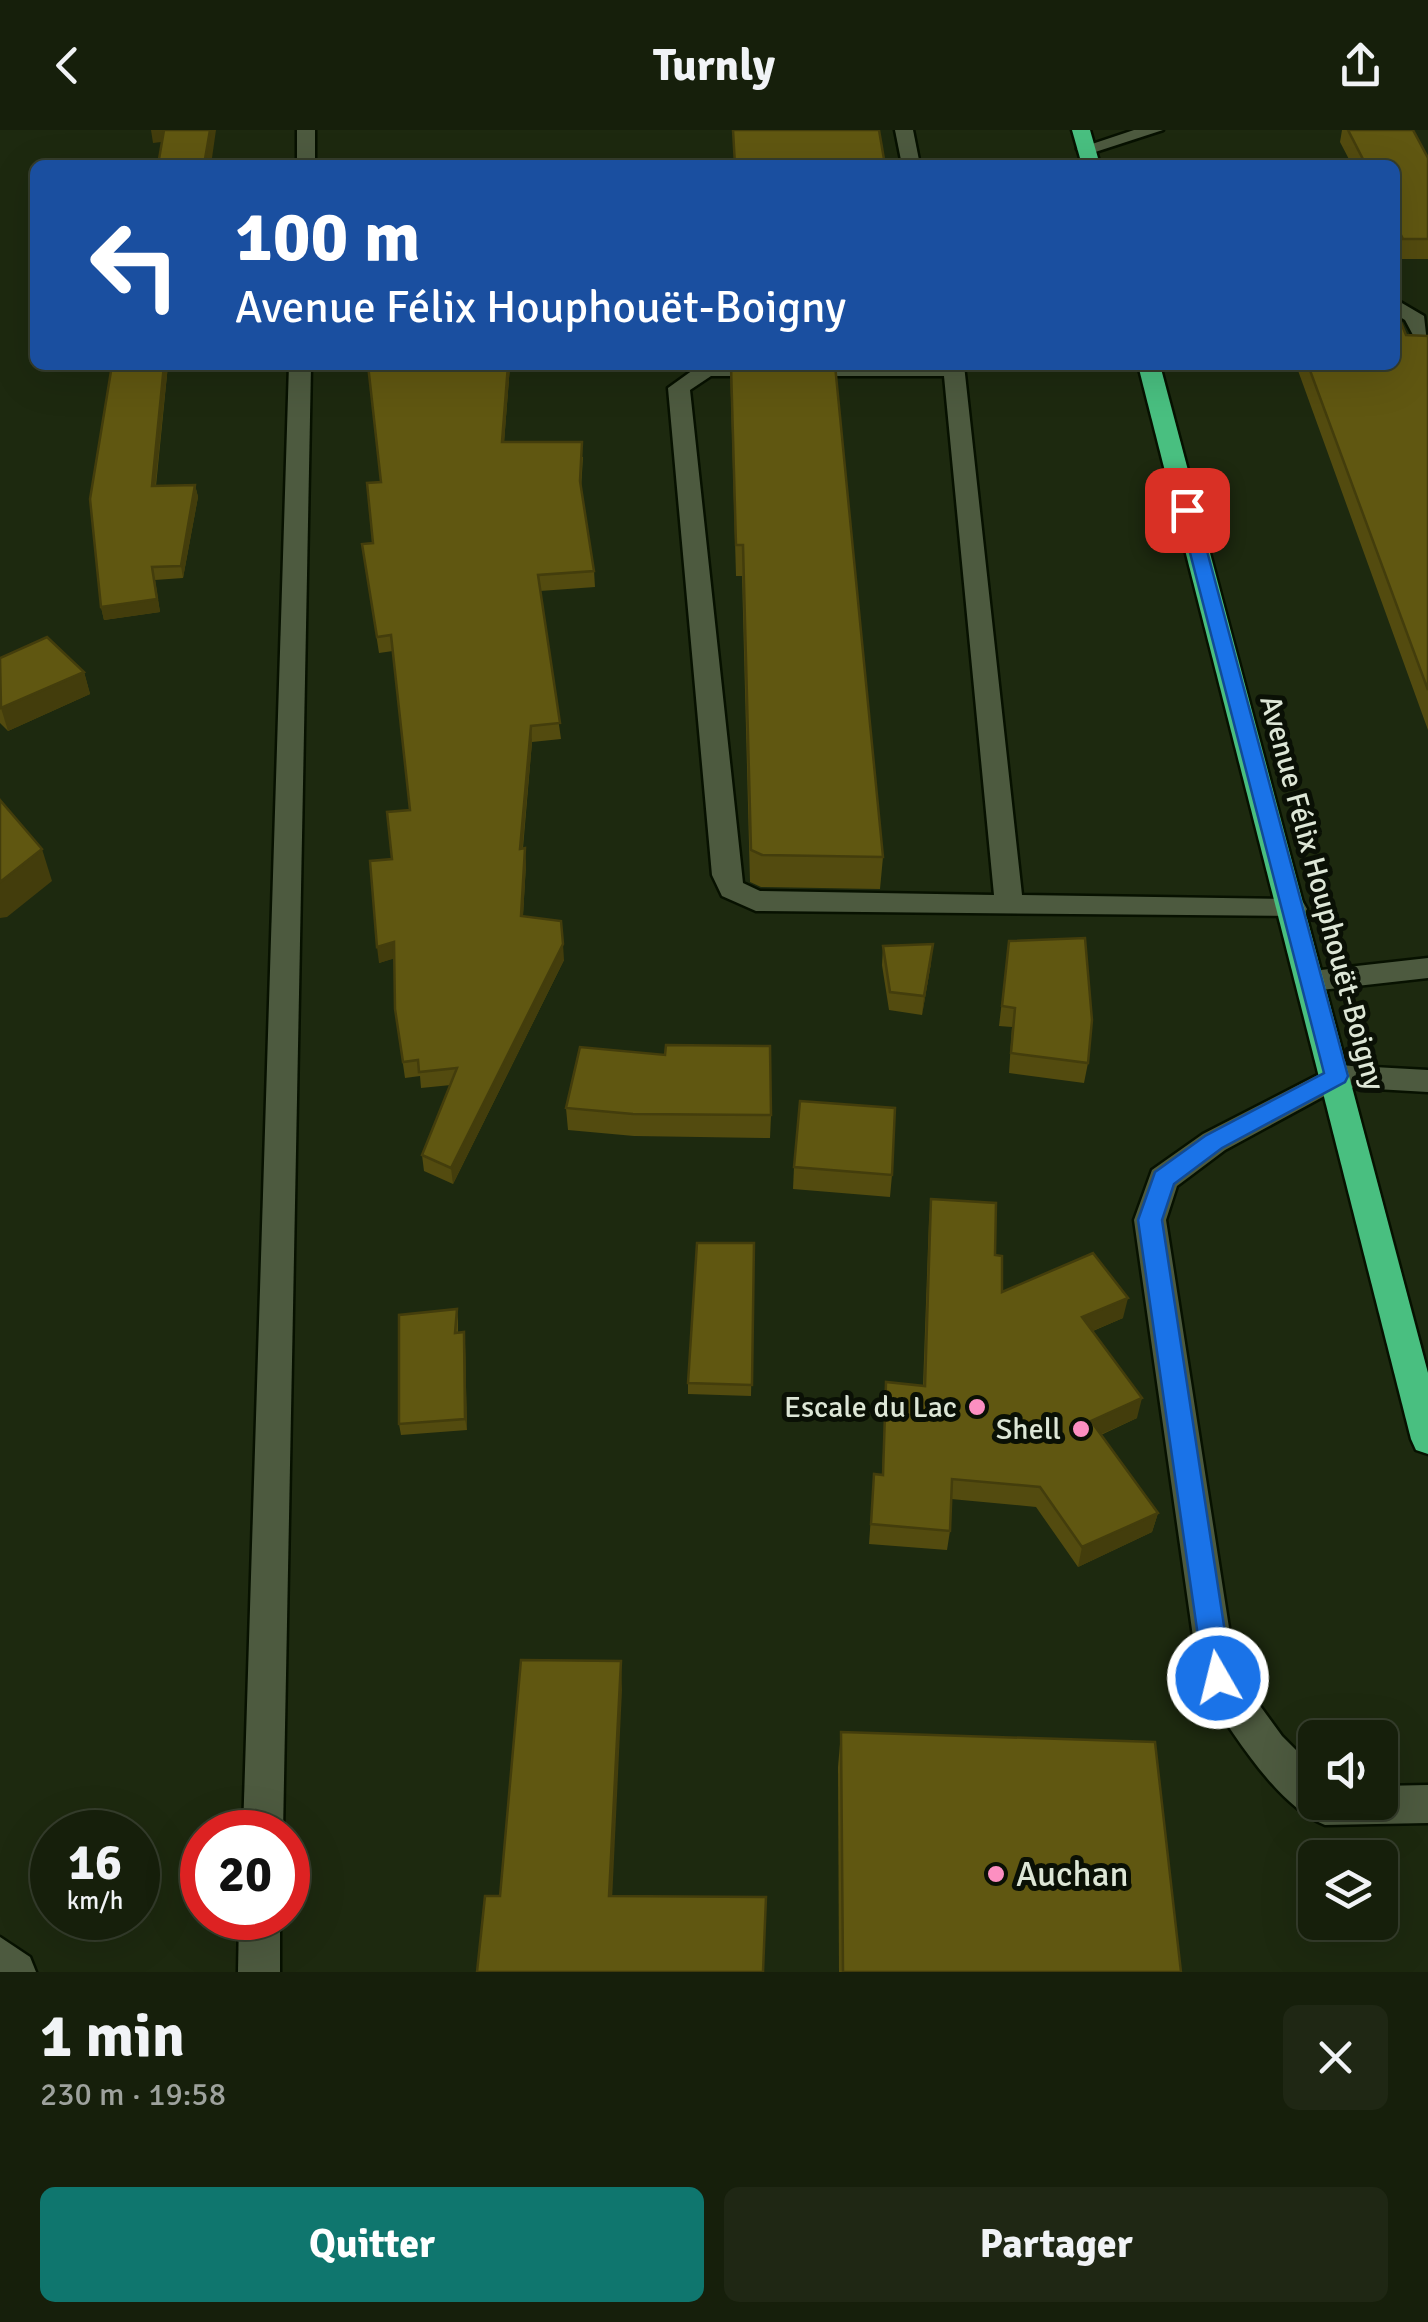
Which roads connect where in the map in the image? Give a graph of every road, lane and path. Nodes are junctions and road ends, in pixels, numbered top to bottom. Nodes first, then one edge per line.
1 (306, 130) edge
2 (904, 130) edge
3 (1081, 130) edge
4 (1154, 130) edge
5 (1089, 157) edge
6 (306, 160) edge
7 (911, 160) edge
8 (1400, 309) edge
9 (1428, 346) edge
10 (300, 370) edge
11 (706, 370) edge
12 (954, 370) edge
13 (1150, 370) edge
14 (1009, 904) junction
15 (1293, 909) junction
16 (1428, 968) edge
17 (1312, 981) junction
18 (1336, 1076) junction
19 (1428, 1081) edge
20 (1428, 1439) edge
21 (1298, 1779) edge
22 (1428, 1804) edge
23 (1398, 1805) edge
24 (263, 1810) edge
25 (260, 1940) edge
26 (0, 1958) edge
27 (15, 1972) edge
28 (259, 1972) edge

1 - 6 street
2 - 7 street
3 - 5 highway
4 - 5 street
8 - 9 street
10 - 24 street
11 - 14 street
12 - 14 street
13 - 15 highway, Avenue Félix Houphouët-Boigny
14 - 15 street
15 - 17 highway, Avenue Félix Houphouët-Boigny
16 - 17 street
17 - 18 highway, Avenue Félix Houphouët-Boigny
18 - 19 street
18 - 20 highway, Avenue Félix Houphouët-Boigny
18 - 21 street
22 - 23 street
25 - 28 street
26 - 27 street

